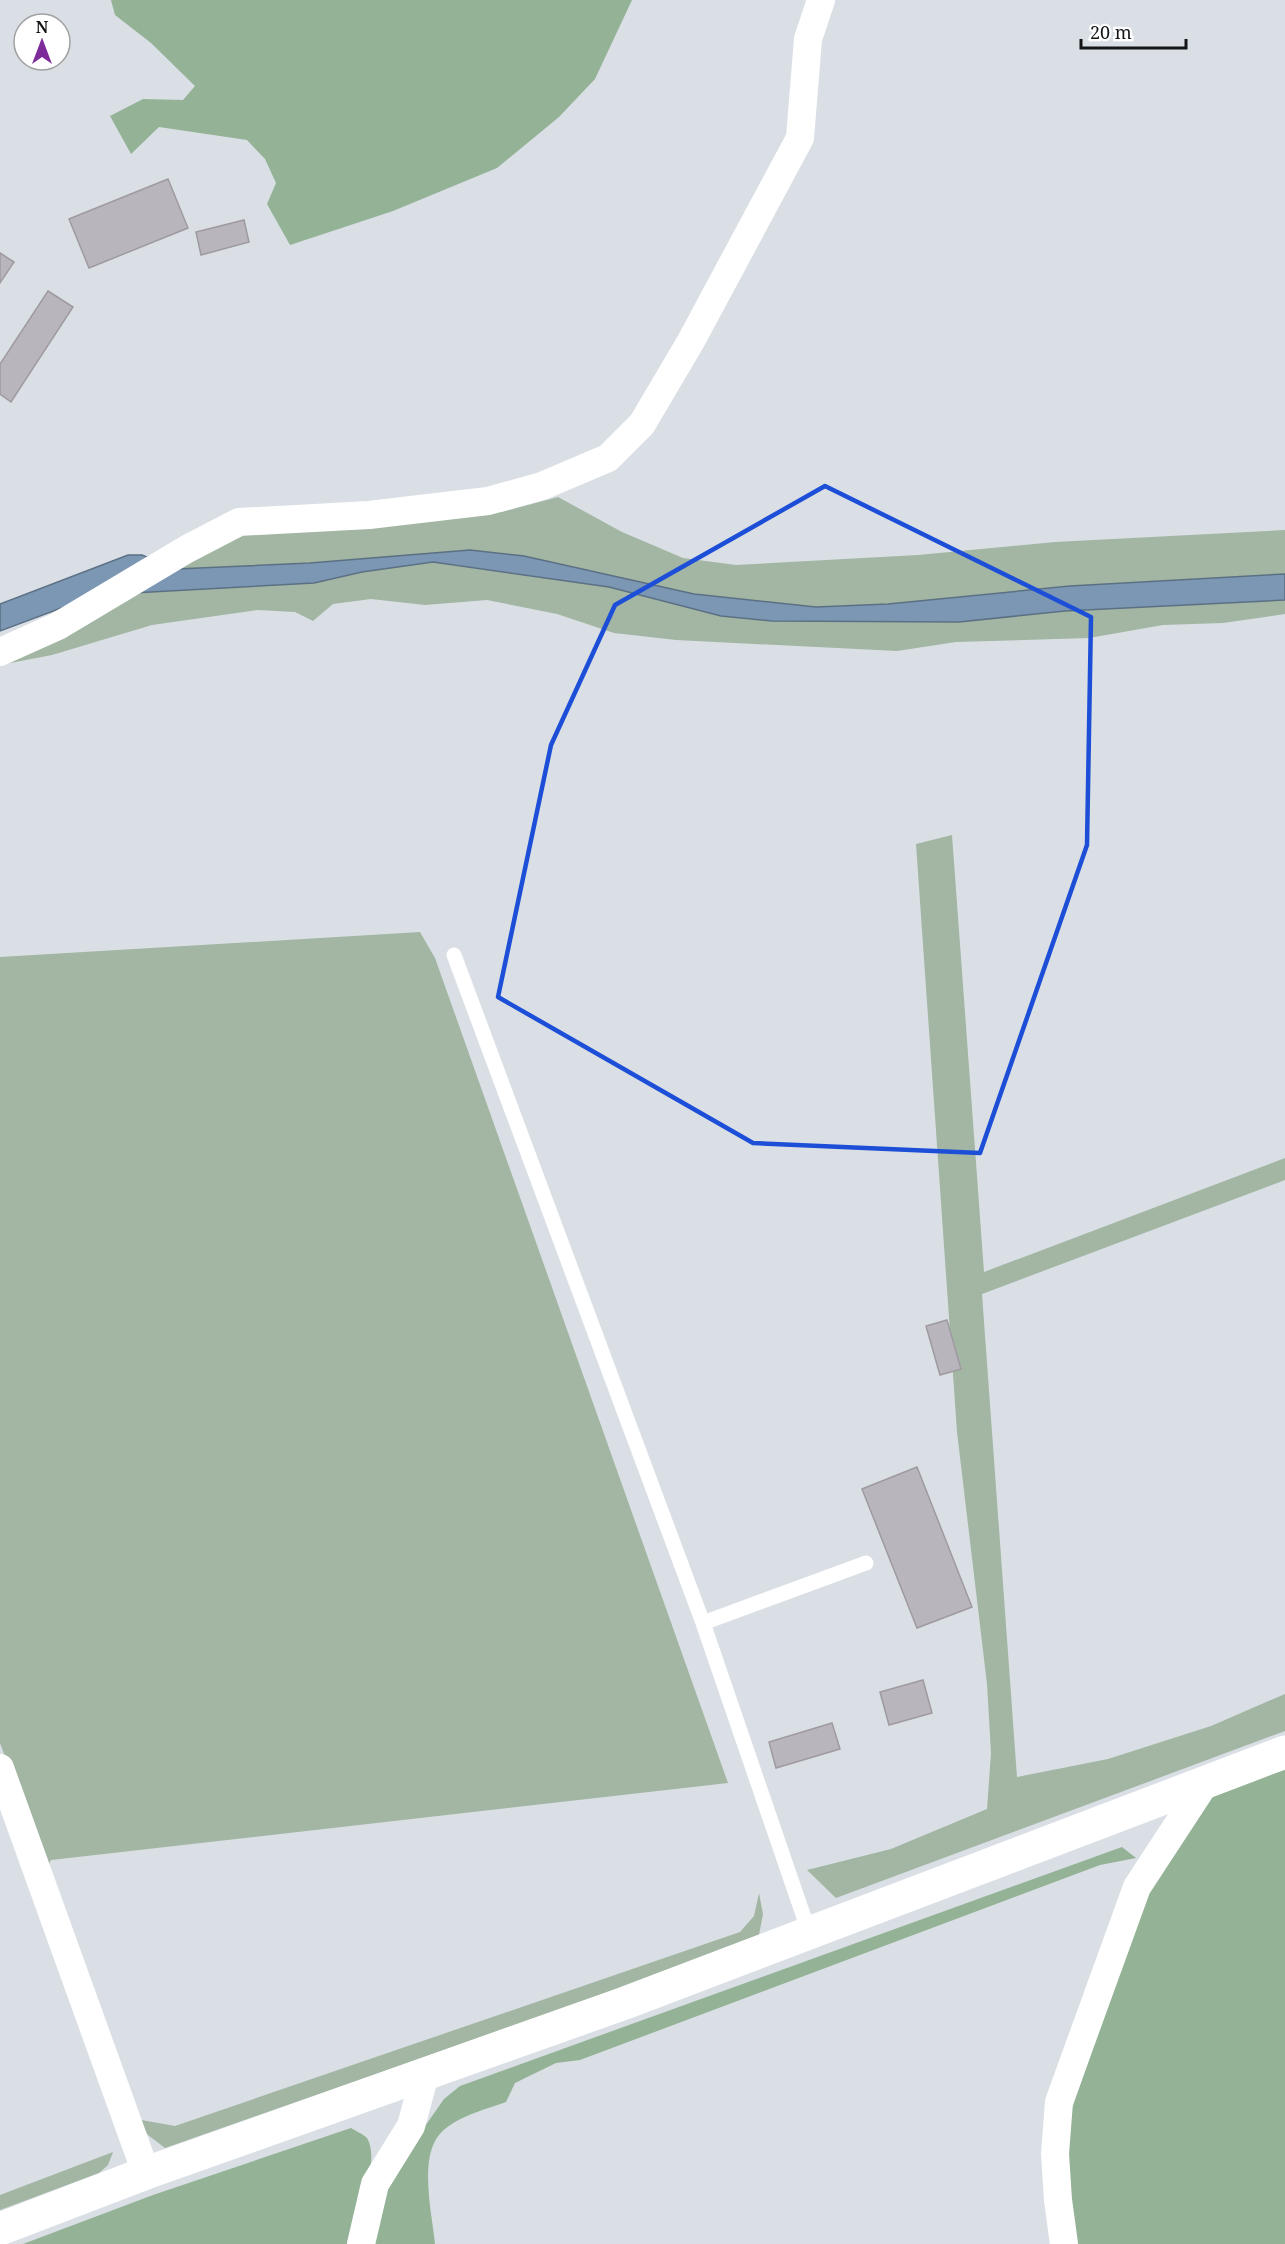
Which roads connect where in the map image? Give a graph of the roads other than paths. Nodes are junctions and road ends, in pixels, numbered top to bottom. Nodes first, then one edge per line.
1 (821, 0) edge
2 (0, 652) edge
3 (454, 955) dead end
4 (866, 1563) dead end
5 (703, 1623) junction
6 (1285, 1752) edge
7 (0, 1768) edge
8 (1207, 1780) junction
9 (809, 1932) junction
10 (425, 2074) junction
11 (146, 2173) junction
12 (0, 2229) edge
13 (361, 2244) edge
14 (1064, 2244) edge

1 - 2 street
3 - 5 lane
4 - 5 lane
5 - 9 lane
6 - 8 street
7 - 11 street
8 - 9 street
8 - 14 street
9 - 10 street
10 - 11 street
10 - 13 street
11 - 12 street

